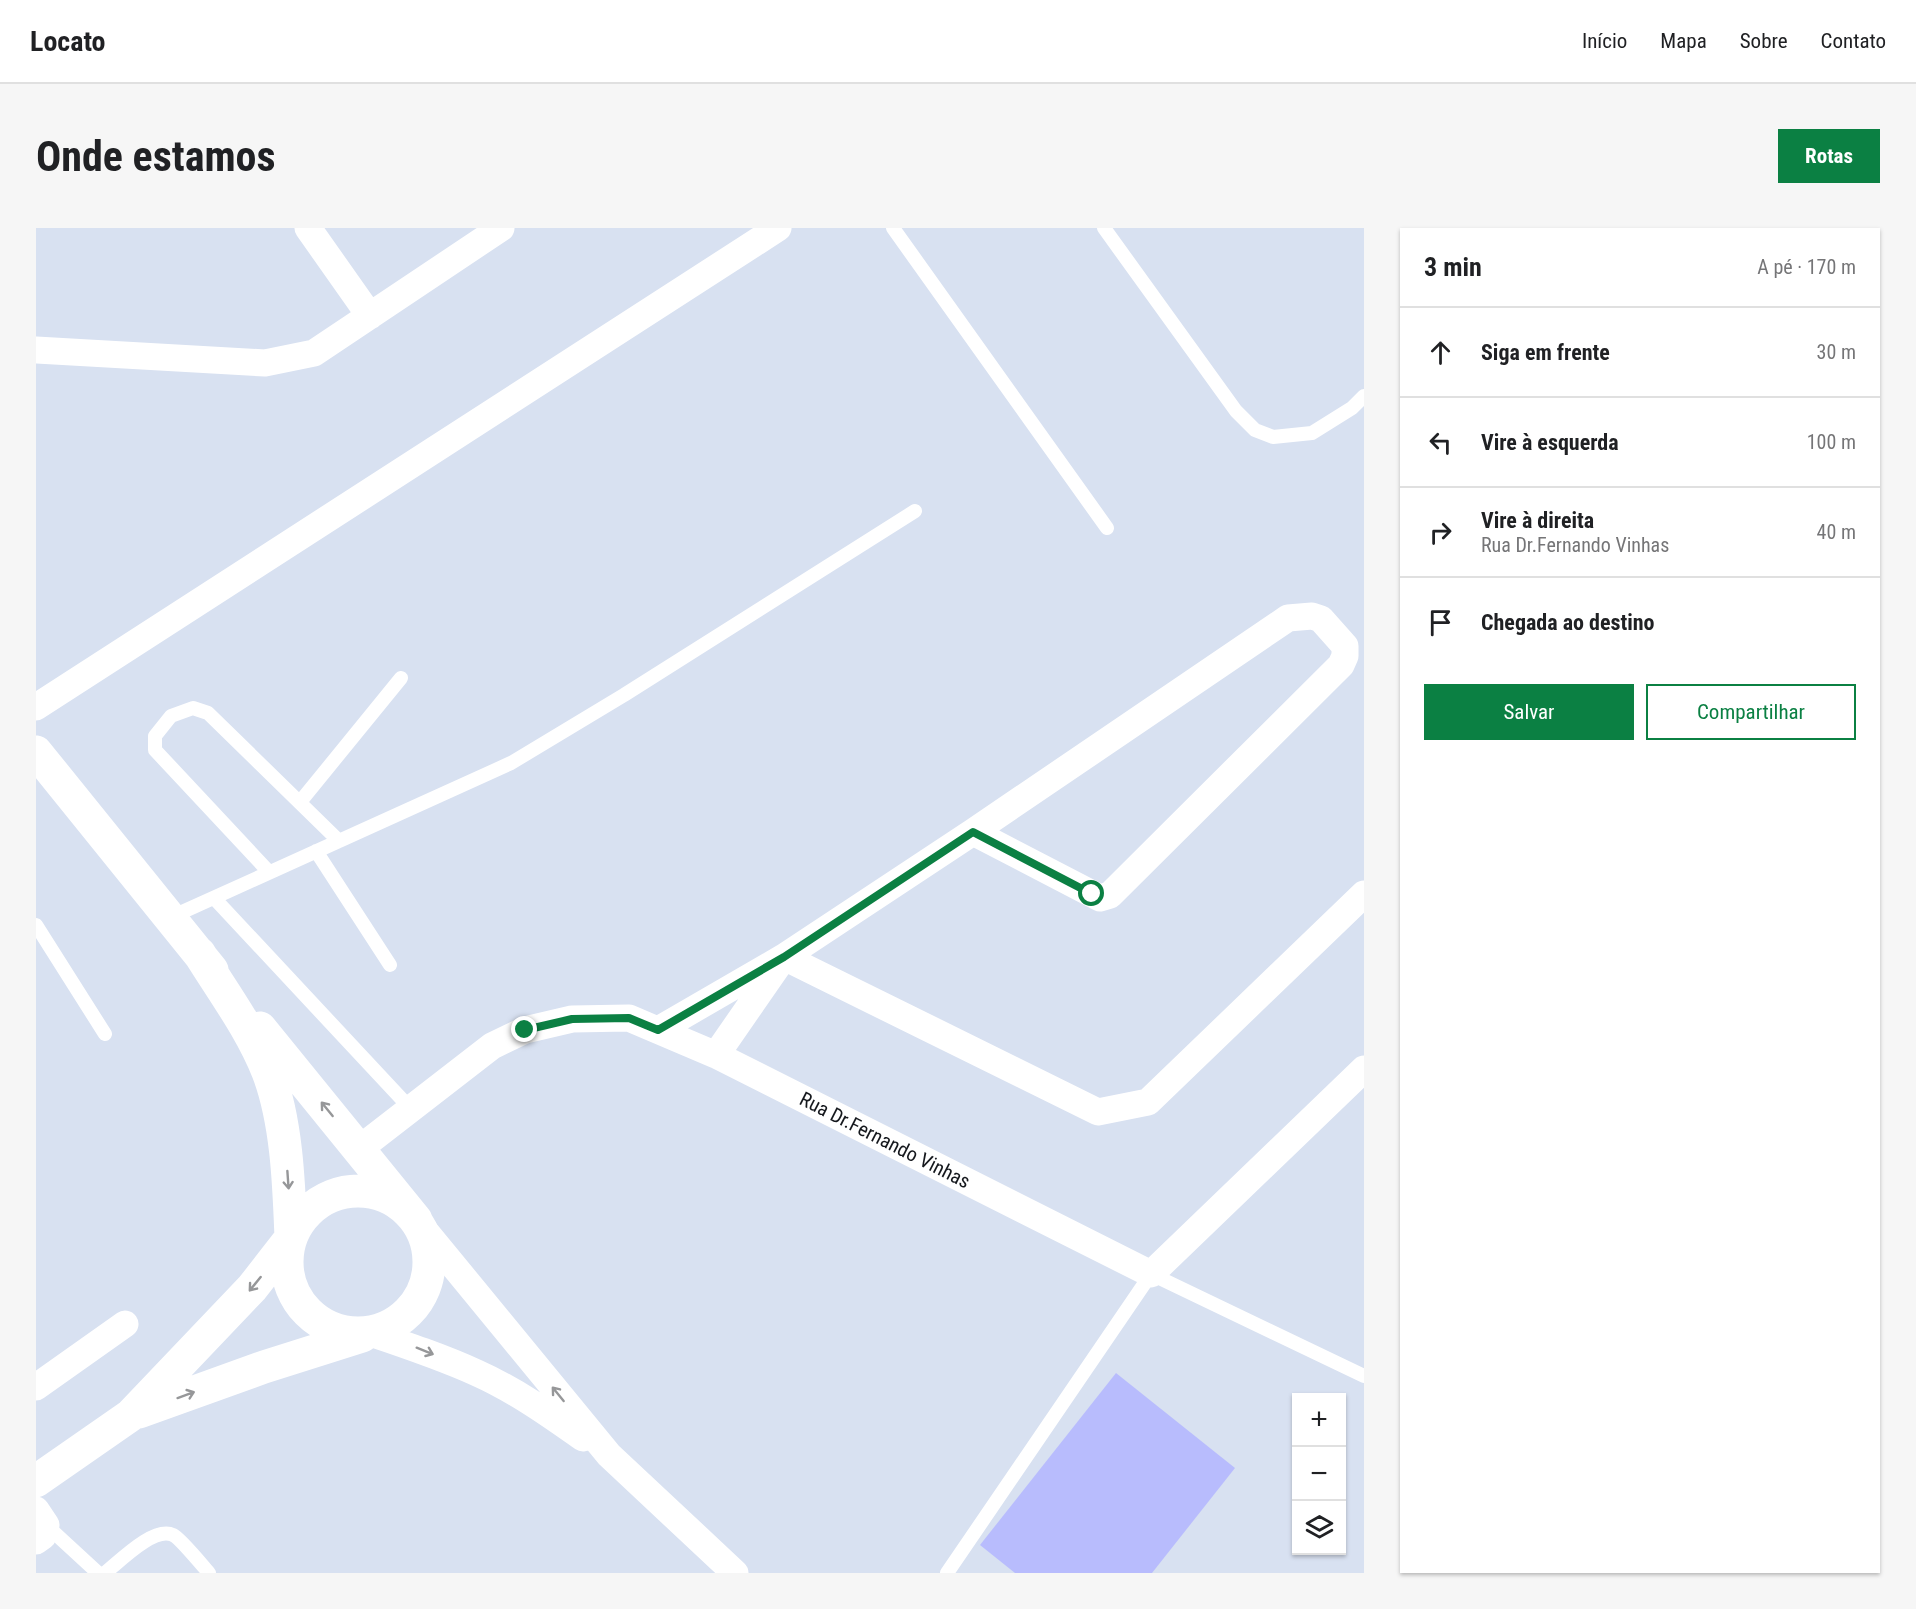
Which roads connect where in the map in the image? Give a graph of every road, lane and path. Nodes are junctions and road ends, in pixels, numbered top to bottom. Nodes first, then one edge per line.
1 (308, 228) edge
2 (501, 228) edge
3 (778, 228) edge
4 (893, 228) edge
5 (1104, 228) edge
6 (369, 316) junction
7 (36, 350) edge
8 (1364, 396) edge
9 (915, 511) dead end
10 (1107, 528) dead end
11 (401, 678) dead end
12 (36, 707) edge
13 (36, 752) edge
14 (300, 802) junction
15 (973, 832) junction
16 (339, 841) junction
17 (316, 851) junction
18 (269, 872) junction
19 (1364, 894) edge
20 (214, 898) junction
21 (169, 918) junction
22 (36, 926) edge
23 (199, 953) junction
24 (784, 957) junction
25 (390, 965) dead end
26 (658, 1030) junction
27 (105, 1034) dead end
28 (716, 1055) junction
29 (1364, 1069) edge
30 (411, 1109) junction
31 (359, 1149) junction
32 (416, 1220) junction
33 (291, 1238) junction
34 (1151, 1274) junction
35 (124, 1324) dead end
36 (370, 1333) junction
37 (1364, 1376) edge
38 (36, 1387) edge
39 (131, 1415) junction
40 (609, 1455) junction
41 (36, 1481) edge
42 (39, 1526) edge
43 (98, 1573) edge
44 (105, 1573) edge
45 (209, 1573) edge
46 (735, 1573) edge
47 (947, 1573) edge

1 - 6 street
2 - 6 street
3 - 12 street
4 - 10 lane
5 - 8 lane
6 - 7 street
9 - 16 lane
11 - 14 lane
13 - 21 main road
14 - 16 lane
14 - 18 lane
15 - 15 street
15 - 24 street
16 - 17 lane
17 - 18 lane
17 - 25 lane
18 - 20 lane
19 - 24 street
20 - 21 lane
20 - 30 lane
21 - 23 main road
22 - 27 lane
31 -> 23 main road
23 -> 33 main road
24 - 26 street
24 - 28 street
26 - 28 street, Rua Dr.Fernando Vinhas
26 - 30 street, Rua Dr.Fernando Vinhas
28 - 34 street, Rua Dr.Fernando Vinhas
29 - 34 street
30 - 31 street, Rua Dr.Fernando Vinhas
31 - 32 main road
32 - 33 main road
32 - 36 main road
40 -> 32 street
33 - 36 main road
33 -> 39 main road
34 - 37 lane
34 - 47 lane
35 - 38 street
39 -> 36 main road
36 -> 40 street
39 - 41 main road
40 - 46 street
42 - 43 lane
44 - 45 lane

